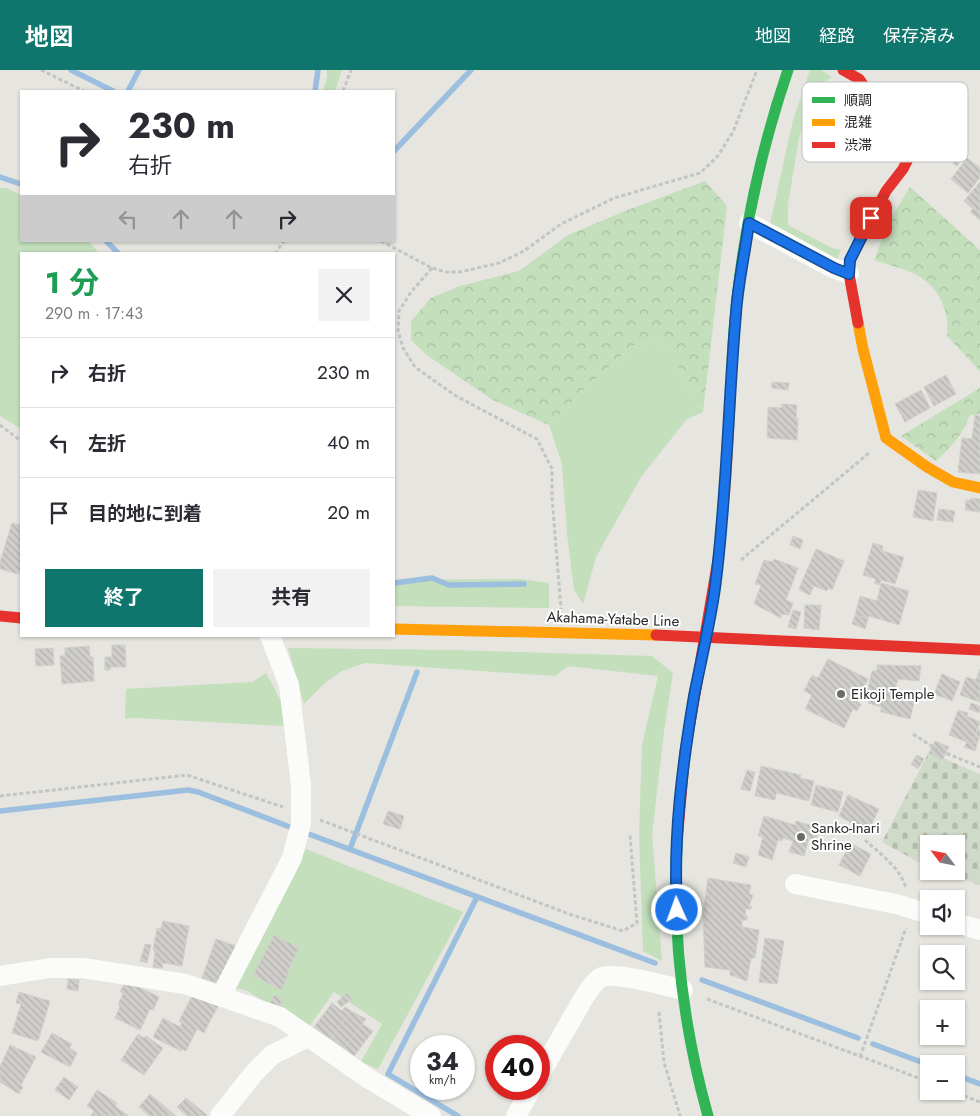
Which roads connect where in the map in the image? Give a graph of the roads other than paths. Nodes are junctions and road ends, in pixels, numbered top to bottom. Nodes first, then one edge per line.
1 (788, 70) edge
2 (843, 70) edge
3 (861, 82) edge
4 (906, 162) edge
5 (749, 223) junction
6 (849, 274) junction
7 (980, 488) edge
8 (0, 616) edge
9 (20, 618) edge
10 (395, 629) edge
11 (270, 637) edge
12 (706, 637) junction
13 (980, 650) edge
14 (796, 884) dead end
15 (919, 912) edge
16 (965, 926) edge
17 (980, 930) edge
18 (0, 976) edge
19 (683, 990) junction
20 (221, 996) junction
21 (308, 1037) junction
22 (550, 1057) edge
23 (525, 1100) edge
24 (220, 1116) edge
25 (431, 1116) edge
26 (516, 1116) edge
27 (708, 1116) edge

1 - 5 street
2 - 3 street
4 - 6 street
5 - 6 street
5 - 12 street
6 - 7 street
8 - 9 street
10 - 12 street, Akahama-Yatabe Line
11 - 20 street
12 - 13 street, Akahama-Yatabe Line
12 - 19 street
14 - 15 street
16 - 17 street
18 - 20 street
19 - 22 street
19 - 27 street
20 - 21 street
21 - 24 street
21 - 25 street
23 - 26 street

